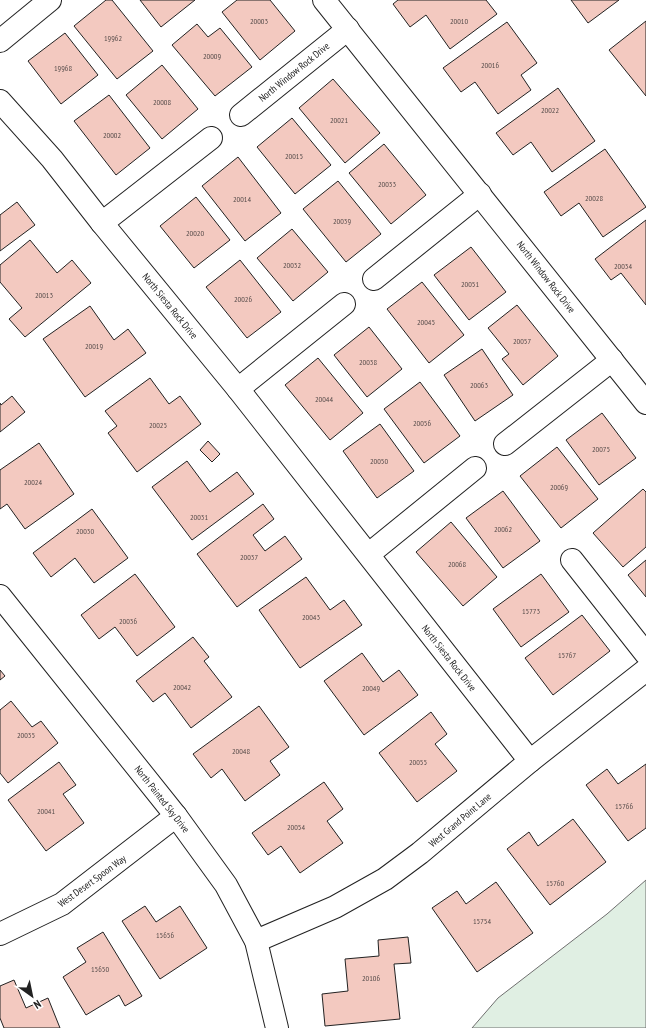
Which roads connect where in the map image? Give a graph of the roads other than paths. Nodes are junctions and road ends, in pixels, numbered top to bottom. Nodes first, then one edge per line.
1 (50, 0) edge
2 (324, 0) edge
3 (348, 29) junction
4 (0, 41) edge
5 (0, 101) edge
6 (241, 115) dead end
7 (211, 138) dead end
8 (480, 194) junction
9 (102, 223) junction
10 (374, 280) dead end
11 (344, 304) dead end
12 (612, 360) junction
13 (238, 389) junction
14 (646, 403) edge
15 (505, 444) dead end
16 (475, 468) dead end
17 (368, 554) junction
18 (572, 560) dead end
19 (0, 596) edge
20 (646, 654) edge
21 (646, 670) edge
22 (530, 760) junction
23 (176, 816) junction
24 (0, 934) edge
25 (256, 942) junction
26 (277, 1028) edge

1 - 4 street
2 - 3 street, North Window Rock Drive
3 - 6 street, North Window Rock Drive
3 - 8 street, North Window Rock Drive
5 - 9 street, North Siesta Rock Drive
7 - 9 street
8 - 10 street
8 - 12 street, North Window Rock Drive
9 - 13 street, North Siesta Rock Drive
11 - 13 street
12 - 14 street, North Window Rock Drive
12 - 15 street
13 - 17 street, North Siesta Rock Drive
16 - 17 street
17 - 22 street, North Siesta Rock Drive
18 - 20 street
19 - 23 street, North Painted Sky Drive
21 - 22 street, West Grand Point Lane
22 - 25 street, West Grand Point Lane
23 - 24 street, West Desert Spoon Way
23 - 25 street, North Painted Sky Drive
25 - 26 street, North Painted Sky Drive

